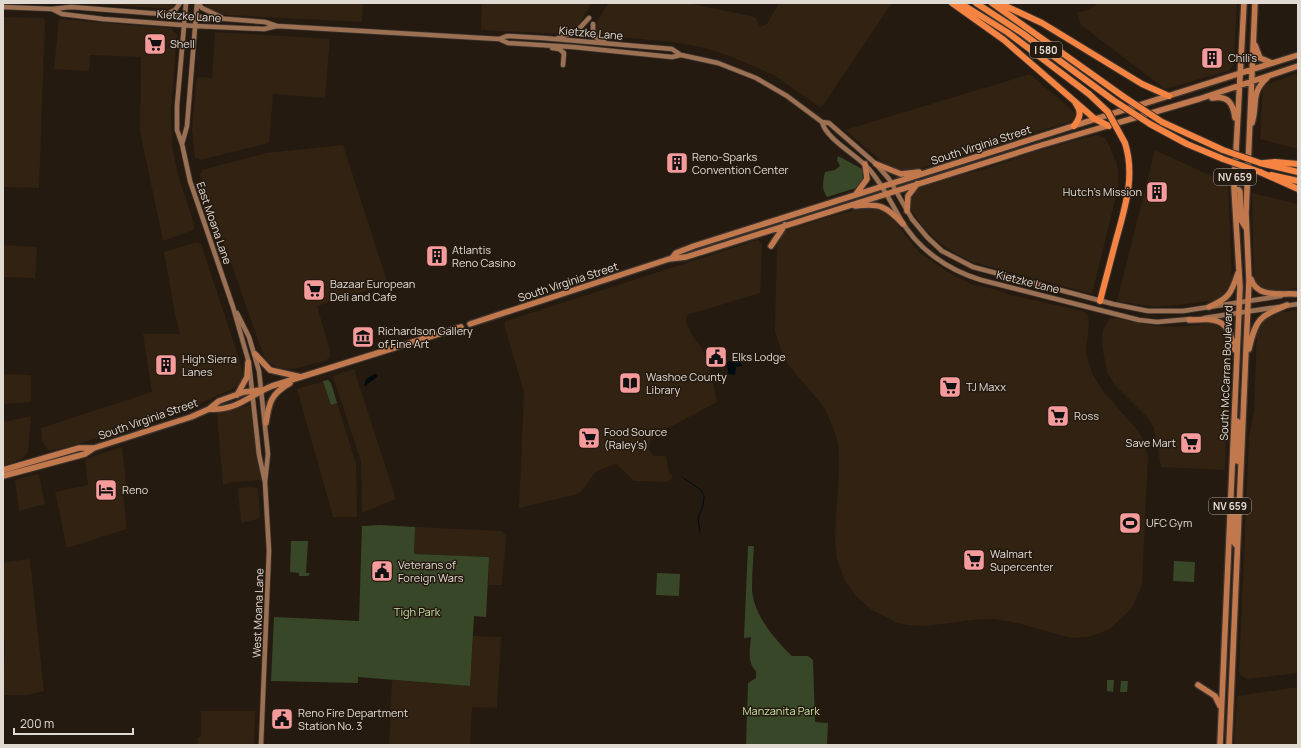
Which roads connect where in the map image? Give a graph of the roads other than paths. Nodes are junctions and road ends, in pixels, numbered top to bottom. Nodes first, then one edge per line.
1 (180, 3) edge
2 (186, 3) edge
3 (198, 3) edge
4 (952, 3) edge
5 (960, 3) edge
6 (976, 3) edge
7 (992, 3) edge
8 (999, 3) edge
9 (1244, 3) edge
10 (1255, 3) edge
11 (3, 7) edge
12 (52, 9) junction
13 (166, 14) junction
14 (185, 16) junction
15 (196, 17) junction
16 (589, 18) dead end
17 (228, 19) junction
18 (593, 24) dead end
19 (184, 25) junction
20 (195, 26) junction
21 (277, 26) junction
22 (1253, 34) junction
23 (499, 39) junction
24 (553, 39) junction
25 (531, 44) junction
26 (617, 44) junction
27 (681, 55) junction
28 (1298, 55) edge
29 (1272, 63) junction
30 (562, 65) dead end
31 (1298, 66) edge
32 (1251, 70) junction
33 (1240, 73) junction
34 (1270, 76) junction
35 (1251, 82) junction
36 (1239, 86) junction
37 (1068, 95) junction
38 (1169, 96) junction
39 (1186, 103) junction
40 (1095, 119) junction
41 (822, 122) junction
42 (1074, 126) junction
43 (1109, 126) junction
44 (1249, 131) junction
45 (1237, 136) junction
46 (182, 144) junction
47 (1013, 146) junction
48 (1015, 154) junction
49 (1260, 163) junction
50 (865, 164) junction
51 (876, 164) junction
52 (1298, 164) edge
53 (933, 171) junction
54 (1260, 172) junction
55 (1298, 172) edge
56 (1298, 181) edge
57 (892, 184) junction
58 (918, 184) junction
59 (883, 187) junction
60 (1234, 188) junction
61 (1298, 189) edge
62 (896, 191) junction
63 (887, 193) junction
64 (855, 195) junction
65 (840, 208) junction
66 (907, 210) junction
67 (903, 224) junction
68 (785, 226) junction
69 (1246, 228) junction
70 (771, 246) dead end
71 (672, 258) junction
72 (1240, 267) junction
73 (1249, 274) junction
74 (1297, 293) edge
75 (1100, 301) junction
76 (1248, 301) junction
77 (1239, 303) junction
78 (1298, 304) edge
79 (1287, 305) junction
80 (233, 307) junction
81 (1209, 307) junction
82 (1248, 311) junction
83 (1238, 313) junction
84 (1189, 320) junction
85 (470, 324) dead end
86 (461, 327) dead end
87 (254, 354) junction
88 (1237, 357) junction
89 (248, 362) junction
90 (1245, 371) junction
91 (301, 377) junction
92 (262, 390) junction
93 (253, 394) junction
94 (237, 395) junction
95 (208, 409) junction
96 (1234, 421) junction
97 (266, 423) junction
98 (94, 448) junction
99 (3, 470) edge
100 (3, 476) edge
101 (266, 482) junction
102 (1240, 485) junction
103 (1231, 495) junction
104 (1237, 546) junction
105 (1198, 685) dead end
106 (1221, 711) junction
107 (261, 745) edge
108 (1220, 745) edge
109 (1229, 745) edge

1 - 13 main road
2 - 14 main road, East Moana Lane
3 - 15 main road, East Moana Lane
3 - 17 main road
4 - 37 highway
5 - 75 highway, bridge
6 - 54 highway, I 580, bridge
7 - 49 highway, I 580, bridge
8 - 38 highway
9 - 33 main road, South McCarran Boulevard / NV 659
10 - 22 main road, South McCarran Boulevard / NV 659
11 - 12 main road, Kietzke Lane
12 - 13 main road, Kietzke Lane
12 - 19 main road, Kietzke Lane
13 - 14 main road, Kietzke Lane
14 - 15 main road, Kietzke Lane
14 - 19 main road, East Moana Lane
15 - 17 main road, Kietzke Lane
15 - 20 main road, East Moana Lane
16 - 24 main road
17 - 21 main road, Kietzke Lane
18 - 26 main road
19 - 20 main road, Kietzke Lane
19 - 46 main road, East Moana Lane
20 - 21 main road, Kietzke Lane
20 - 46 main road, East Moana Lane
21 - 23 main road, Kietzke Lane
22 - 29 main road
22 - 32 main road, South McCarran Boulevard / NV 659
23 - 24 main road, Kietzke Lane
23 - 25 main road, Kietzke Lane
24 - 26 main road, Kietzke Lane
25 - 27 main road, Kietzke Lane
25 - 30 main road
26 - 27 main road, Kietzke Lane
27 - 41 main road, Kietzke Lane
28 - 29 main road, South Virginia Street
29 - 32 main road, South Virginia Street
31 - 34 main road, South Virginia Street
32 - 33 main road, South Virginia Street
32 - 35 main road, South McCarran Boulevard / NV 659
33 - 36 main road, South McCarran Boulevard / NV 659
33 - 38 main road, South Virginia Street
34 - 35 main road, South Virginia Street
34 - 44 main road
35 - 36 main road, South Virginia Street
35 - 44 main road, South McCarran Boulevard / NV 659
36 - 39 main road, South Virginia Street
36 - 45 main road, South McCarran Boulevard / NV 659
37 - 40 highway
37 - 42 highway
38 - 40 main road, South Virginia Street
39 - 43 main road, South Virginia Street
39 - 45 main road
40 - 42 main road, South Virginia Street
40 - 43 highway
41 - 50 main road, Kietzke Lane
41 - 51 main road, Kietzke Lane
42 - 47 main road, South Virginia Street
43 - 48 main road, South Virginia Street
44 - 69 main road, South McCarran Boulevard / NV 659
45 - 60 main road, South McCarran Boulevard / NV 659
46 - 80 main road, East Moana Lane
47 - 48 main road
47 - 53 main road, South Virginia Street
48 - 58 main road, South Virginia Street
49 - 52 highway
49 - 55 highway, I 580
50 - 59 main road, Kietzke Lane
50 - 64 main road
51 - 53 main road
51 - 57 main road, Kietzke Lane
53 - 57 main road, South Virginia Street
54 - 56 highway, I 580
54 - 61 highway
57 - 59 main road, South Virginia Street
57 - 62 main road, Kietzke Lane
58 - 62 main road, South Virginia Street
58 - 66 main road
59 - 63 main road, Kietzke Lane
59 - 64 main road, South Virginia Street
60 - 69 main road
60 - 72 main road, South McCarran Boulevard / NV 659
62 - 63 main road, South Virginia Street
62 - 66 main road, Kietzke Lane
63 - 65 main road, South Virginia Street
63 - 67 main road, Kietzke Lane
64 - 71 main road, South Virginia Street
65 - 67 main road
65 - 68 main road, South Virginia Street
66 - 75 main road, Kietzke Lane
67 - 84 main road, Kietzke Lane
68 - 70 main road
68 - 71 main road, South Virginia Street
69 - 73 main road, South McCarran Boulevard / NV 659
71 - 85 main road, South Virginia Street
72 - 77 main road, South McCarran Boulevard / NV 659
72 - 81 main road
73 - 74 main road
73 - 76 main road, South McCarran Boulevard / NV 659
74 - 76 main road, Kietzke Lane
75 - 81 main road, Kietzke Lane
76 - 77 main road, Kietzke Lane
76 - 82 main road, South McCarran Boulevard / NV 659
77 - 81 main road, Kietzke Lane
77 - 83 main road, South McCarran Boulevard / NV 659
78 - 79 main road, Kietzke Lane
79 - 82 main road, Kietzke Lane
79 - 90 main road
80 - 87 main road, East Moana Lane
80 - 89 main road, East Moana Lane
82 - 83 main road, Kietzke Lane
82 - 90 main road, South McCarran Boulevard / NV 659
83 - 84 main road, Kietzke Lane
83 - 88 main road, South McCarran Boulevard / NV 659
84 - 88 main road
86 - 91 main road, South Virginia Street
87 - 91 main road
87 - 92 main road, East Moana Lane
88 - 96 main road, South McCarran Boulevard / NV 659
89 - 93 main road, East Moana Lane
89 - 94 main road
90 - 102 main road, South McCarran Boulevard / NV 659
91 - 92 main road, South Virginia Street
91 - 97 main road
92 - 93 main road, South Virginia Street
92 - 97 main road, West Moana Lane
93 - 94 main road, South Virginia Street
93 - 95 main road, South Virginia Street
93 - 101 main road, West Moana Lane
94 - 95 main road, South Virginia Street
95 - 98 main road, South Virginia Street
96 - 102 main road
96 - 103 main road, South McCarran Boulevard / NV 659
97 - 101 main road, West Moana Lane
98 - 99 main road, South Virginia Street
98 - 100 main road, South Virginia Street
101 - 107 main road, West Moana Lane
102 - 104 main road, South McCarran Boulevard / NV 659
103 - 104 main road
103 - 106 main road, South McCarran Boulevard / NV 659
104 - 109 main road, South McCarran Boulevard / NV 659
105 - 106 main road
106 - 108 main road, South McCarran Boulevard / NV 659

